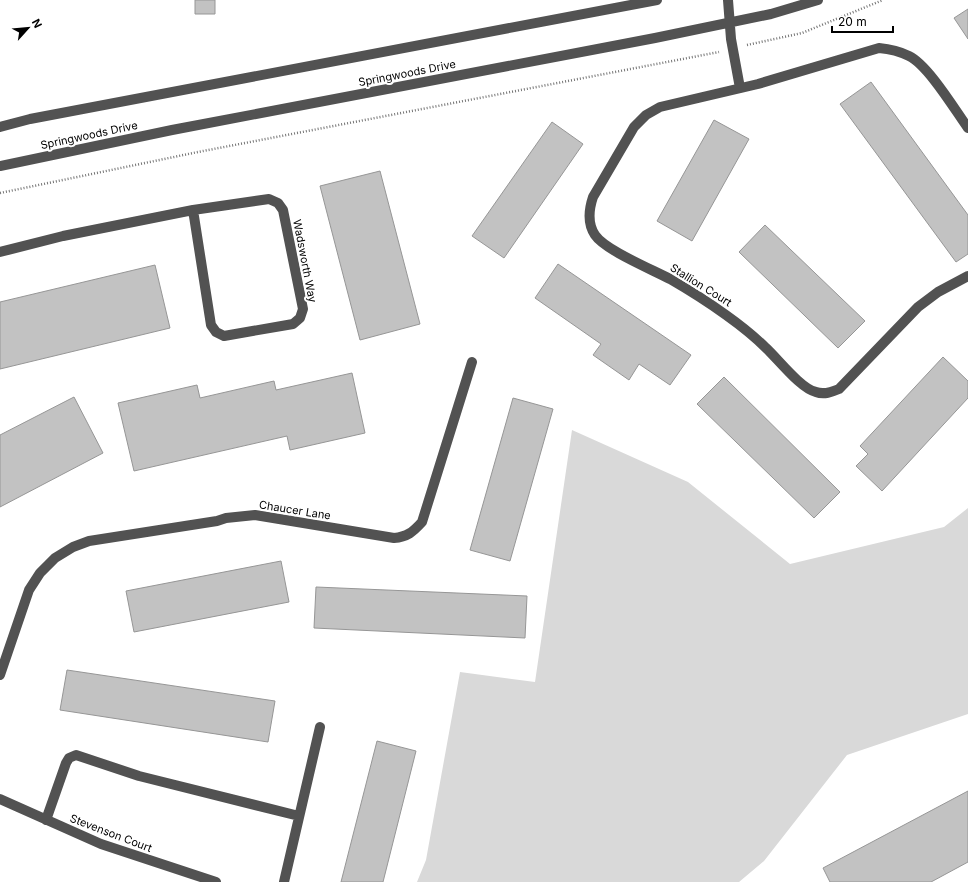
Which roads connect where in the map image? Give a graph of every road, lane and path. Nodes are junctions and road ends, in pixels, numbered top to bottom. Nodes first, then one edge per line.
1 (657, 0) edge
2 (728, 0) edge
3 (818, 0) edge
4 (883, 0) edge
5 (730, 23) junction
6 (733, 49) junction
7 (740, 88) junction
8 (0, 127) edge
9 (968, 128) edge
10 (0, 166) edge
11 (0, 193) edge
12 (194, 210) junction
13 (0, 252) edge
14 (968, 276) edge
15 (472, 362) dead end
16 (0, 675) edge
17 (320, 727) dead end
18 (0, 800) edge
19 (299, 816) junction
20 (46, 820) junction
21 (216, 882) edge
22 (284, 882) edge

1 - 8 street
2 - 5 street
3 - 5 street, Springwoods Drive
4 - 6 path
5 - 6 street
5 - 10 street, Springwoods Drive
6 - 7 street
6 - 11 path
7 - 9 street, Stallion Court
7 - 14 street, Stallion Court
12 - 12 street, Wadsworth Way
12 - 13 street, Wadsworth Way
15 - 16 street, Chaucer Lane
17 - 19 street
18 - 20 street, Stevenson Court
19 - 20 street
19 - 22 street
20 - 21 street, Stevenson Court

